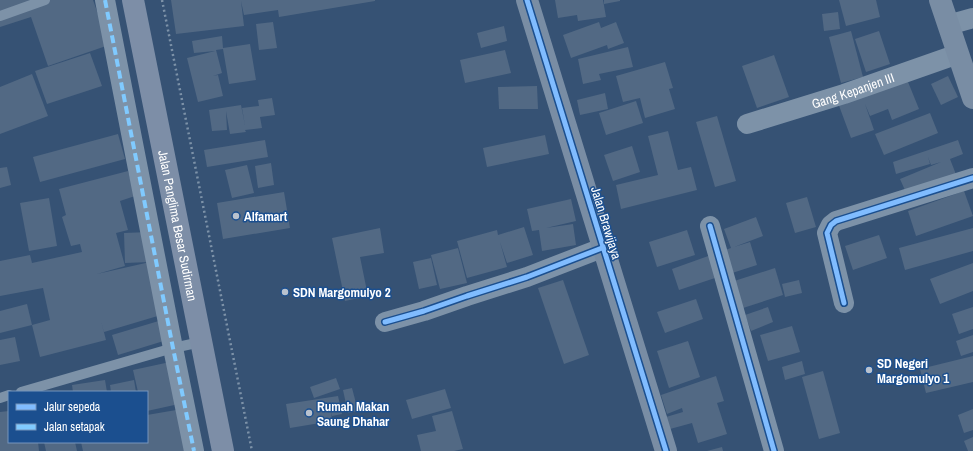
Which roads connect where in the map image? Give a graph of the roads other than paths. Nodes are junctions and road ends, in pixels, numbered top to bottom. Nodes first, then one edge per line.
1 (45, 0) edge
2 (105, 0) edge
3 (133, 0) edge
4 (527, 0) edge
5 (940, 0) edge
6 (0, 16) edge
7 (973, 18) edge
8 (948, 25) junction
9 (958, 54) junction
10 (973, 98) edge
11 (747, 124) dead end
12 (973, 178) edge
13 (710, 226) dead end
14 (602, 248) junction
15 (844, 303) dead end
16 (385, 322) dead end
17 (201, 342) junction
18 (173, 348) junction
19 (24, 391) edge
20 (194, 451) edge
21 (223, 451) edge
22 (666, 451) edge
23 (774, 451) edge

1 - 6 lane
2 - 18 street
3 - 17 main road, Jalan Panglima Besar Sudirman
4 - 14 street, Jalan Brawijaya
5 - 8 street
7 - 8 street
8 - 9 street
9 - 10 street
9 - 11 street, Gang Kepanjen III
12 - 15 street
13 - 23 street
14 - 16 street
14 - 22 street, Jalan Brawijaya
17 - 18 lane
17 - 21 main road, Jalan Panglima Besar Sudirman
18 - 19 lane
18 - 20 street

